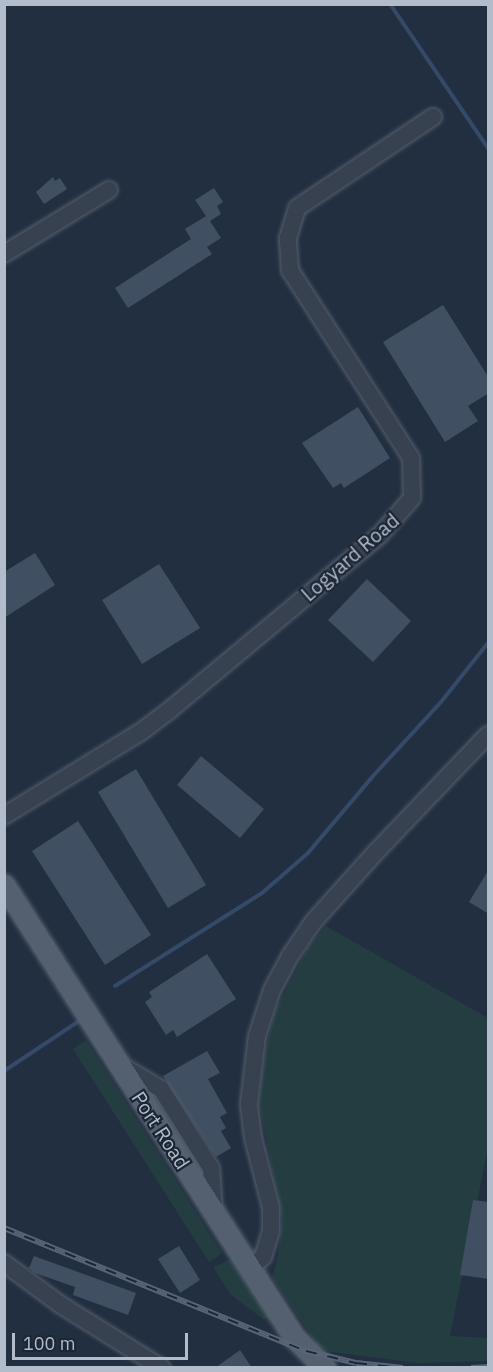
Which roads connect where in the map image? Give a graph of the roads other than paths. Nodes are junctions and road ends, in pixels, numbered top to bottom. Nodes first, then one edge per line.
1 (433, 117) dead end
2 (109, 190) dead end
3 (4, 254) edge
4 (489, 735) edge
5 (4, 816) edge
6 (4, 885) edge
7 (4, 1263) edge
8 (249, 1268) junction
9 (162, 1368) edge
10 (325, 1368) edge

1 - 5 street, Logyard Road
2 - 3 street
4 - 8 street
6 - 8 main road, Port Road
7 - 9 street
8 - 10 main road, Port Road

